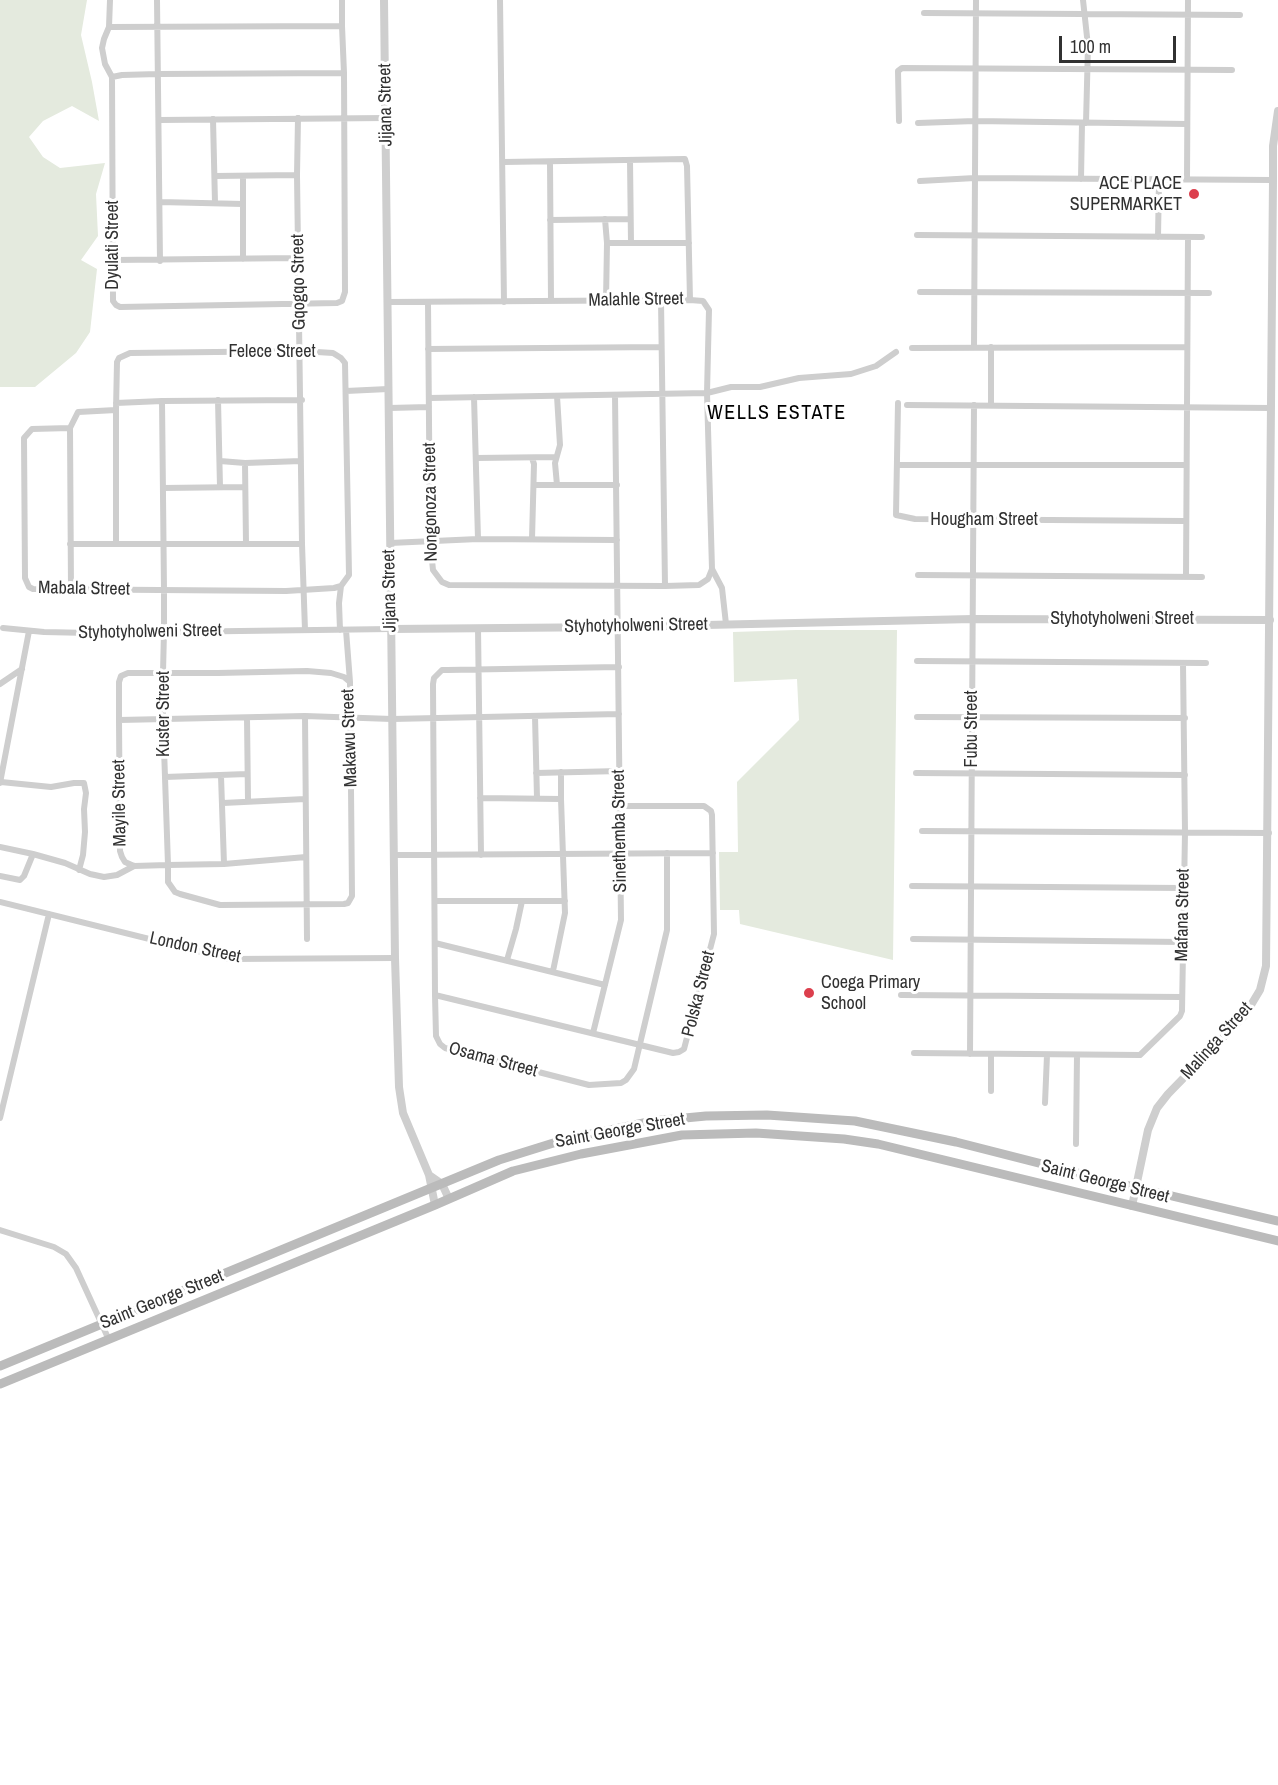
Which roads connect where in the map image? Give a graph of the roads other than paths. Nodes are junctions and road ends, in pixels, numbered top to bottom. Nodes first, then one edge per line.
1 (110, 0) edge
2 (157, 0) edge
3 (342, 0) edge
4 (384, 0) edge
5 (500, 0) edge
6 (976, 0) edge
7 (1083, 0) edge
8 (1188, 0) edge
9 (924, 13) dead end
10 (976, 13) junction
11 (1084, 13) junction
12 (1188, 14) junction
13 (1240, 15) dead end
14 (157, 26) junction
15 (342, 26) junction
16 (109, 27) junction
17 (976, 69) junction
18 (1087, 69) junction
19 (1188, 69) junction
20 (1232, 70) dead end
21 (344, 73) junction
22 (158, 74) junction
23 (112, 77) junction
24 (1278, 111) edge
25 (345, 117) junction
26 (298, 118) junction
27 (386, 118) junction
28 (213, 119) junction
29 (159, 120) junction
30 (899, 121) dead end
31 (975, 121) junction
32 (918, 123) dead end
33 (1084, 123) junction
34 (1187, 124) junction
35 (630, 160) junction
36 (504, 162) junction
37 (550, 162) junction
38 (297, 175) junction
39 (215, 176) junction
40 (243, 177) junction
41 (975, 178) junction
42 (1081, 179) junction
43 (1159, 179) junction
44 (1187, 179) junction
45 (1272, 180) junction
46 (920, 181) dead end
47 (160, 202) junction
48 (215, 203) junction
49 (243, 204) junction
50 (550, 219) junction
51 (605, 219) junction
52 (630, 219) junction
53 (917, 236) dead end
54 (975, 236) junction
55 (1158, 237) junction
56 (1188, 237) junction
57 (1202, 237) dead end
58 (607, 243) junction
59 (631, 243) junction
60 (689, 243) junction
61 (298, 258) junction
62 (243, 259) junction
63 (114, 260) junction
64 (160, 261) junction
65 (920, 292) dead end
66 (975, 292) junction
67 (1187, 293) junction
68 (1209, 293) dead end
69 (606, 300) junction
70 (661, 300) junction
71 (690, 300) junction
72 (551, 301) junction
73 (388, 302) junction
74 (428, 302) junction
75 (504, 302) junction
76 (299, 303) junction
77 (661, 347) junction
78 (991, 347) junction
79 (912, 348) dead end
80 (974, 348) junction
81 (1187, 348) junction
82 (428, 349) junction
83 (301, 351) junction
84 (896, 352) dead end
85 (388, 389) junction
86 (346, 391) junction
87 (707, 393) junction
88 (615, 395) junction
89 (661, 395) junction
90 (557, 396) junction
91 (474, 397) junction
92 (429, 398) junction
93 (218, 400) junction
94 (302, 400) junction
95 (162, 401) junction
96 (898, 404) dead end
97 (907, 405) dead end
98 (974, 405) junction
99 (991, 405) junction
100 (116, 407) junction
101 (429, 407) junction
102 (1187, 407) junction
103 (389, 408) junction
104 (1271, 408) junction
105 (70, 428) junction
106 (556, 457) junction
107 (476, 458) junction
108 (532, 458) junction
109 (220, 461) junction
110 (301, 461) junction
111 (245, 463) junction
112 (972, 464) junction
113 (898, 465) junction
114 (1185, 465) junction
115 (534, 485) junction
116 (557, 485) junction
117 (616, 485) junction
118 (220, 487) junction
119 (244, 487) junction
120 (163, 488) junction
121 (973, 520) junction
122 (1185, 521) junction
123 (478, 539) junction
124 (532, 539) junction
125 (430, 540) junction
126 (617, 540) junction
127 (116, 543) junction
128 (390, 543) junction
129 (70, 544) junction
130 (164, 544) junction
131 (246, 544) junction
132 (302, 544) junction
133 (711, 569) junction
134 (918, 575) dead end
135 (972, 575) junction
136 (1186, 577) junction
137 (1202, 577) dead end
138 (341, 586) junction
139 (617, 586) junction
140 (665, 586) junction
141 (71, 590) junction
142 (164, 590) junction
143 (304, 590) junction
144 (973, 619) junction
145 (1270, 620) junction
146 (726, 624) junction
147 (617, 627) junction
148 (3, 628) dead end
149 (478, 628) junction
150 (391, 629) junction
151 (28, 630) junction
152 (305, 630) junction
153 (343, 630) junction
154 (164, 631) junction
155 (917, 661) dead end
156 (972, 661) junction
157 (1183, 663) junction
158 (1206, 663) dead end
159 (619, 667) junction
160 (22, 669) junction
161 (480, 669) junction
162 (163, 673) junction
163 (350, 682) junction
164 (0, 684) edge
165 (619, 714) junction
166 (351, 716) junction
167 (535, 716) junction
168 (247, 717) junction
169 (304, 717) junction
170 (479, 717) junction
171 (917, 717) dead end
172 (971, 717) junction
173 (392, 718) junction
174 (434, 718) junction
175 (1185, 718) junction
176 (163, 719) junction
177 (119, 720) junction
178 (620, 771) junction
179 (561, 772) junction
180 (536, 773) junction
181 (916, 773) dead end
182 (972, 773) junction
183 (247, 774) junction
184 (221, 776) junction
185 (1185, 776) junction
186 (165, 777) junction
187 (0, 783) edge
188 (480, 798) junction
189 (537, 798) junction
190 (305, 799) junction
191 (561, 799) junction
192 (248, 801) junction
193 (223, 803) junction
194 (619, 806) junction
195 (922, 831) dead end
196 (971, 831) junction
197 (1185, 832) junction
198 (1269, 833) junction
199 (0, 847) edge
200 (620, 853) junction
201 (667, 853) junction
202 (713, 853) junction
203 (33, 854) junction
204 (393, 855) junction
205 (434, 855) junction
206 (481, 855) junction
207 (564, 855) junction
208 (306, 857) junction
209 (224, 864) junction
210 (168, 865) junction
211 (134, 866) junction
212 (79, 870) junction
213 (0, 876) edge
214 (912, 886) dead end
215 (970, 887) junction
216 (1183, 888) junction
217 (435, 901) junction
218 (522, 901) junction
219 (565, 901) junction
220 (0, 902) edge
221 (306, 904) junction
222 (50, 914) junction
223 (307, 939) dead end
224 (913, 939) dead end
225 (970, 940) junction
226 (1183, 942) junction
227 (435, 943) junction
228 (395, 958) junction
229 (507, 960) junction
230 (553, 971) junction
231 (605, 985) junction
232 (435, 994) junction
233 (901, 995) dead end
234 (969, 995) junction
235 (1182, 997) junction
236 (593, 1033) junction
237 (638, 1045) junction
238 (914, 1053) dead end
239 (970, 1054) junction
240 (991, 1054) junction
241 (1047, 1055) junction
242 (1077, 1055) junction
243 (991, 1091) dead end
244 (1045, 1103) dead end
245 (0, 1118) edge
246 (1076, 1144) dead end
247 (429, 1175) junction
248 (442, 1184) junction
249 (1136, 1187) junction
250 (432, 1189) junction
251 (449, 1199) junction
252 (435, 1205) junction
253 (1132, 1206) junction
254 (1278, 1221) edge
255 (0, 1230) edge
256 (1278, 1241) edge
257 (102, 1324) junction
258 (108, 1340) junction
259 (0, 1366) edge
260 (0, 1384) edge

1 - 16 street, Dyulati Street
2 - 14 street
3 - 15 street
4 - 27 street, Jijana Street
5 - 36 street
6 - 10 street
7 - 11 street
8 - 12 street
9 - 10 street
10 - 11 street
10 - 17 street
11 - 12 street
11 - 18 street
12 - 13 street
12 - 19 street
14 - 15 street
14 - 16 street
14 - 22 street
15 - 21 street
16 - 23 street, Dyulati Street
17 - 18 street
17 - 30 street
17 - 31 street
18 - 19 street
18 - 33 street
19 - 20 street
19 - 34 street
21 - 22 street
21 - 25 street
22 - 23 street
22 - 29 street
23 - 63 street, Dyulati Street
24 - 45 street, Malinga Street
25 - 26 street
25 - 27 street
25 - 76 street, Dyulati Street
26 - 28 street
26 - 38 street, Gqogqo Street
27 - 73 street, Jijana Street
28 - 29 street
28 - 39 street
29 - 47 street
31 - 32 street
31 - 33 street
31 - 41 street
33 - 34 street
33 - 42 street
34 - 44 street
35 - 37 street
35 - 52 street
35 - 60 street
36 - 37 street
36 - 75 street
37 - 50 street
38 - 40 street
38 - 61 street, Gqogqo Street
39 - 40 street
39 - 48 street
40 - 49 street
41 - 42 street
41 - 46 street
41 - 54 street
42 - 43 street
43 - 44 street
43 - 55 street
44 - 45 street
45 - 104 street, Malinga Street
47 - 48 street
47 - 64 street
48 - 49 street
49 - 62 street
50 - 51 street
50 - 72 street
51 - 52 street
51 - 58 street
52 - 59 street
53 - 54 street
54 - 55 street
54 - 66 street
55 - 56 street
56 - 57 street
56 - 67 street
58 - 59 street
58 - 69 street
59 - 60 street
60 - 71 street
61 - 62 street
61 - 76 street, Gqogqo Street
62 - 64 street
63 - 64 street
63 - 76 street, Dyulati Street
65 - 66 street
66 - 67 street
66 - 80 street
67 - 68 street
67 - 81 street
69 - 70 street, Malahle Street
69 - 72 street, Malahle Street
70 - 71 street, Malahle Street
70 - 77 street
71 - 87 street, Malahle Street
72 - 75 street, Malahle Street
73 - 74 street, Malahle Street
73 - 85 street, Jijana Street
74 - 75 street, Malahle Street
74 - 82 street, Nongonoza Street
76 - 83 street, Gqogqo Street
77 - 82 street
77 - 89 street
78 - 80 street
78 - 81 street
78 - 99 street
79 - 80 street
81 - 102 street
82 - 92 street, Nongonoza Street
83 - 86 street, Felece Street
83 - 94 street, Gqogqo Street
83 - 100 street, Felece Street
84 - 87 street
85 - 86 street
85 - 103 street, Jijana Street
86 - 138 street, Felece Street
87 - 89 street
87 - 133 street, Malahle Street
88 - 89 street
88 - 90 street
88 - 117 street, Sinethemba Street
89 - 140 street
90 - 91 street
90 - 106 street
91 - 92 street
91 - 107 street
92 - 101 street, Nongonoza Street
93 - 94 street
93 - 95 street
93 - 109 street
94 - 110 street, Gqogqo Street
95 - 100 street
95 - 120 street, Kuster Street
96 - 113 street, Hougham Street
97 - 98 street
98 - 99 street
98 - 112 street, Fubu Street
99 - 102 street
100 - 105 street
100 - 127 street, Felece Street
101 - 103 street
101 - 125 street, Nongonoza Street
102 - 104 street
102 - 114 street
103 - 128 street, Jijana Street
104 - 145 street, Malinga Street
105 - 129 street
105 - 141 street, Mabala Street
106 - 108 street
106 - 116 street
107 - 108 street
107 - 123 street
108 - 115 street
109 - 111 street
109 - 118 street
110 - 111 street
110 - 132 street, Gqogqo Street
111 - 119 street
112 - 113 street
112 - 114 street
112 - 121 street, Fubu Street
113 - 121 street, Hougham Street
114 - 122 street
115 - 116 street
115 - 124 street
116 - 117 street
117 - 126 street, Sinethemba Street
118 - 119 street
118 - 120 street
119 - 131 street
120 - 130 street, Kuster Street
121 - 122 street, Hougham Street
121 - 135 street, Fubu Street
122 - 136 street
123 - 124 street
123 - 125 street
124 - 126 street
125 - 128 street
125 - 139 street, Nongonoza Street
126 - 139 street, Sinethemba Street
127 - 129 street
127 - 130 street
128 - 150 street, Jijana Street
129 - 141 street
130 - 131 street
130 - 142 street, Kuster Street
131 - 132 street
132 - 143 street, Gqogqo Street
133 - 140 street
133 - 146 street
134 - 135 street
135 - 136 street
135 - 144 street, Fubu Street
136 - 137 street
138 - 143 street
138 - 153 street, Felece Street
139 - 140 street, Nongonoza Street
139 - 147 street, Sinethemba Street
141 - 142 street, Mabala Street
142 - 143 street, Mabala Street
142 - 154 street, Kuster Street
143 - 152 street, Gqogqo Street
144 - 145 street, Styhotyholweni Street
144 - 146 street, Styhotyholweni Street
144 - 156 street, Fubu Street
145 - 198 street, Malinga Street
146 - 147 street, Styhotyholweni Street
147 - 149 street, Styhotyholweni Street
147 - 159 street, Sinethemba Street
148 - 151 street, Styhotyholweni Street
149 - 150 street, Styhotyholweni Street
149 - 161 street
150 - 153 street, Styhotyholweni Street
150 - 173 street, Jijana Street
151 - 154 street, Styhotyholweni Street
151 - 160 street
152 - 153 street, Styhotyholweni Street
152 - 154 street, Styhotyholweni Street
153 - 163 street, Felece Street
154 - 162 street, Kuster Street
155 - 156 street
156 - 157 street
156 - 172 street, Fubu Street
157 - 158 street
157 - 175 street, Mafana Street
159 - 161 street
159 - 165 street, Sinethemba Street
160 - 164 street
160 - 187 street
161 - 170 street
161 - 174 street, Osama Street
162 - 163 street, Makawu Street
162 - 176 street, Kuster Street
162 - 177 street, Mayile Street
163 - 166 street, Makawu Street
165 - 167 street
165 - 178 street, Sinethemba Street
166 - 169 street
166 - 173 street
166 - 221 street, Makawu Street
167 - 170 street
167 - 180 street
168 - 169 street
168 - 176 street
168 - 183 street
169 - 190 street
170 - 174 street
170 - 188 street
171 - 172 street
172 - 175 street
172 - 182 street, Fubu Street
173 - 174 street
173 - 204 street, Jijana Street
174 - 205 street, Osama Street
175 - 185 street, Mafana Street
176 - 177 street
176 - 186 street, Kuster Street
177 - 211 street, Mayile Street
178 - 179 street
178 - 194 street, Sinethemba Street
179 - 180 street
179 - 191 street
180 - 189 street
181 - 182 street
182 - 185 street
182 - 196 street, Fubu Street
183 - 184 street
183 - 192 street
184 - 186 street
184 - 193 street
185 - 197 street, Mafana Street
186 - 210 street, Kuster Street
187 - 212 street
188 - 189 street
188 - 206 street
189 - 191 street
190 - 192 street
190 - 208 street
191 - 207 street
192 - 193 street
193 - 209 street
194 - 200 street, Sinethemba Street
194 - 202 street, Polska Street
195 - 196 street
196 - 197 street
196 - 215 street, Fubu Street
197 - 198 street
197 - 216 street, Mafana Street
198 - 249 street, Malinga Street
199 - 203 street
200 - 201 street
200 - 207 street
200 - 231 street, Sinethemba Street
201 - 202 street
201 - 237 street, Osama Street
202 - 237 street, Polska Street
203 - 212 street
203 - 213 street
204 - 205 street
204 - 228 street, Jijana Street
205 - 206 street
205 - 217 street, Osama Street
206 - 207 street
207 - 219 street
208 - 209 street, Mayile Street
208 - 221 street
209 - 210 street, Mayile Street
210 - 211 street, Mayile Street
210 - 221 street, Kuster Street
211 - 212 street
214 - 215 street
215 - 216 street
215 - 225 street, Fubu Street
216 - 226 street, Mafana Street
217 - 218 street
217 - 227 street, Osama Street
218 - 219 street
218 - 229 street
219 - 230 street
220 - 222 street, London Street
221 - 223 street
222 - 228 street, London Street
222 - 245 street
224 - 225 street
225 - 226 street
225 - 234 street, Fubu Street
226 - 235 street, Mafana Street
227 - 229 street
227 - 232 street, Osama Street
228 - 247 street, Jijana Street
229 - 230 street
230 - 231 street
231 - 236 street, Sinethemba Street
232 - 236 street, Polska Street
232 - 237 street, Osama Street
233 - 234 street
234 - 235 street
234 - 239 street, Fubu Street
235 - 242 street, Mafana Street
236 - 237 street, Polska Street
238 - 239 street, Mafana Street
239 - 240 street, Mafana Street
240 - 241 street, Mafana Street
240 - 243 street
241 - 242 street, Mafana Street
241 - 244 street
242 - 246 street
247 - 248 street
247 - 250 street, Jijana Street
248 - 249 main road, Saint George Street
248 - 250 main road, Saint George Street
248 - 251 street
249 - 253 street, Malinga Street
249 - 254 main road, Saint George Street
250 - 252 street, Jijana Street
250 - 257 main road, Saint George Street
251 - 252 main road, Saint George Street
251 - 253 main road, Saint George Street
252 - 258 main road, Saint George Street
253 - 256 main road, Saint George Street
255 - 257 street
257 - 258 street
257 - 259 main road, Saint George Street
258 - 260 main road, Saint George Street

